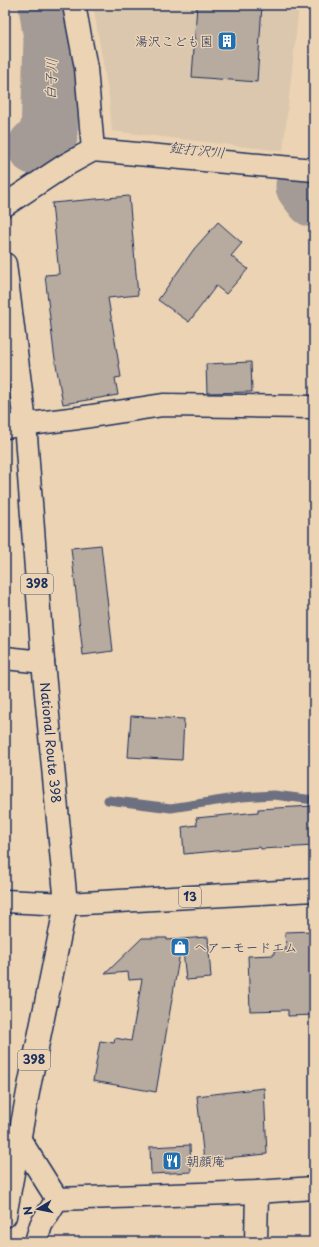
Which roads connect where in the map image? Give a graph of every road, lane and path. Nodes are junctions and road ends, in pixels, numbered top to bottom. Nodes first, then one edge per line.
1 (74, 5) edge
2 (93, 150) junction
3 (314, 170) edge
4 (5, 205) edge
5 (5, 264) edge
6 (314, 407) edge
7 (15, 425) edge
8 (5, 658) edge
9 (43, 662) junction
10 (314, 890) edge
11 (5, 901) edge
12 (66, 904) junction
13 (12, 1142) edge
14 (314, 1188) edge
15 (257, 1192) junction
16 (57, 1199) junction
17 (5, 1216) edge
18 (36, 1242) edge
19 (256, 1242) edge

1 - 2 main road
2 - 3 main road
2 - 4 main road
5 - 7 main road, National Route 398 / 398
6 - 7 main road
7 - 9 main road, National Route 398 / 398
8 - 9 main road
9 - 12 main road, National Route 398 / 398
10 - 12 main road, 13
11 - 12 main road, 13
12 - 13 main road, National Route 398 / 398
13 - 16 main road
13 - 17 main road, National Route 398 / 398
14 - 15 main road
15 - 16 main road
15 - 19 main road
16 - 18 main road

